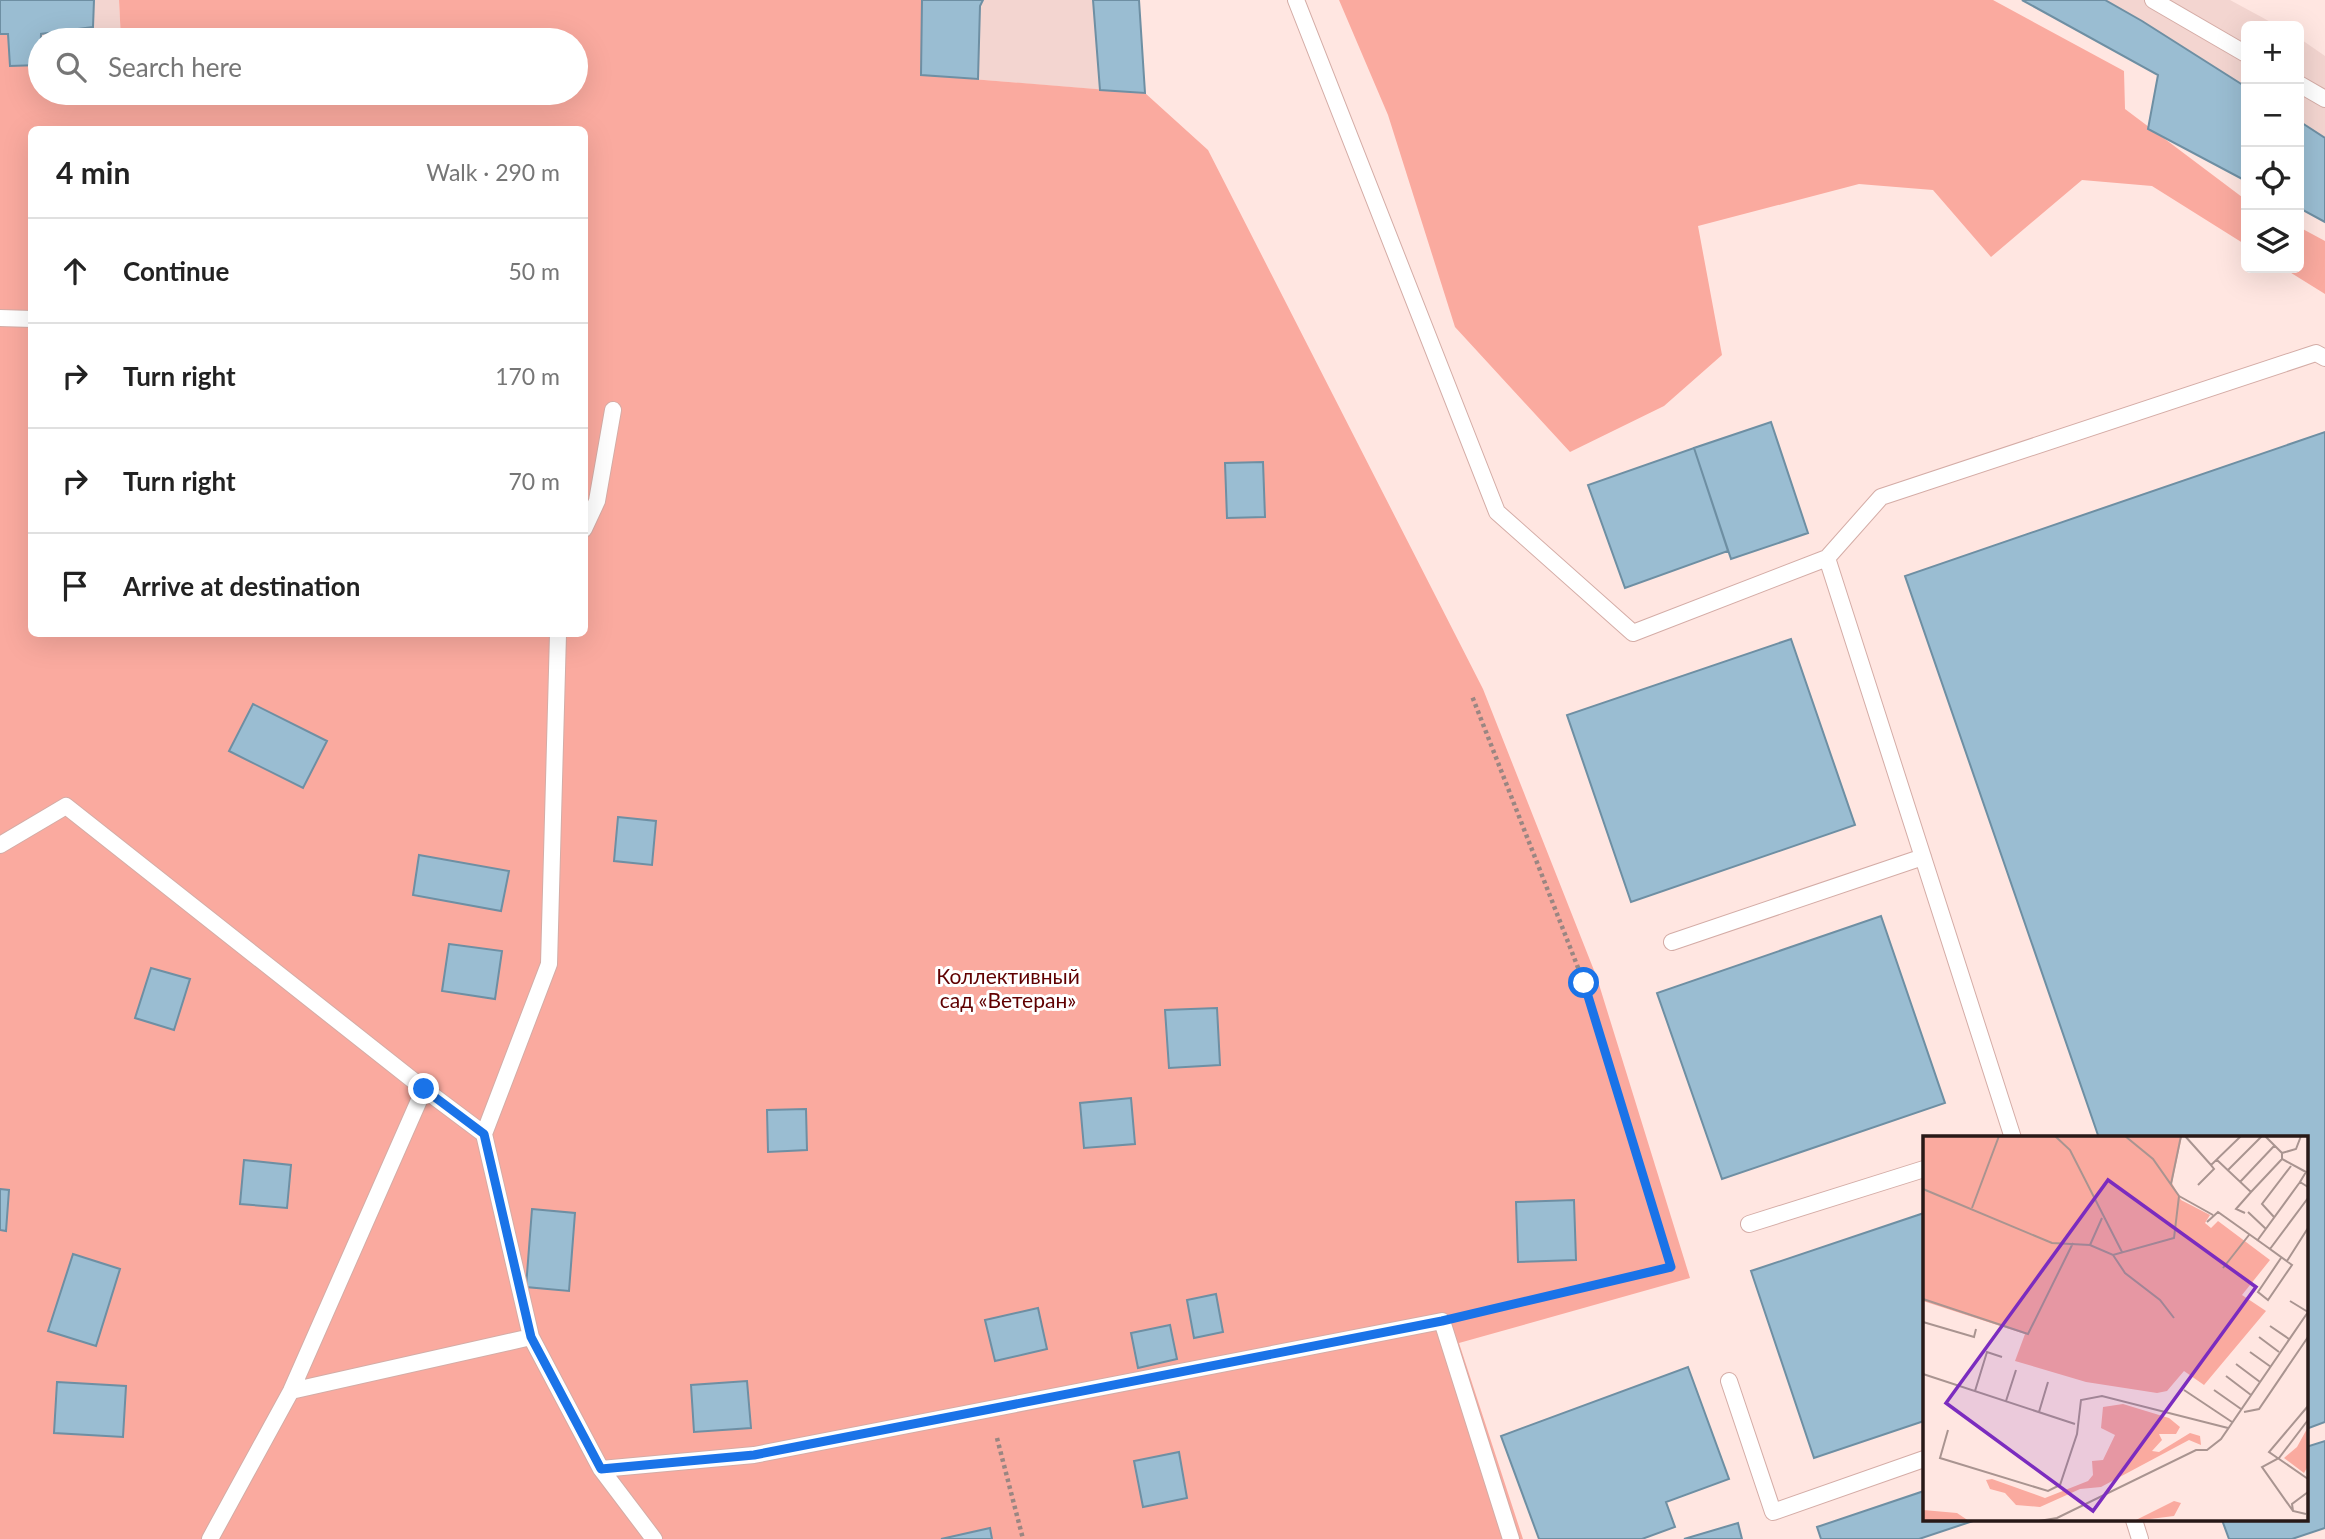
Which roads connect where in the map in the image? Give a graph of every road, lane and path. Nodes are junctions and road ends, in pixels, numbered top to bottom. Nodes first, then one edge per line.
1 (1296, 0) edge
2 (2152, 0) edge
3 (2241, 51) edge
4 (2304, 87) edge
5 (2325, 99) edge
6 (0, 318) edge
7 (28, 319) edge
8 (2325, 358) edge
9 (612, 410) dead end
10 (588, 520) edge
11 (1827, 558) junction
12 (558, 637) edge
13 (1472, 696) dead end
14 (0, 845) edge
15 (1923, 857) junction
16 (1672, 942) dead end
17 (424, 1089) junction
18 (484, 1134) junction
19 (2012, 1136) edge
20 (1923, 1169) edge
21 (1749, 1224) dead end
22 (1442, 1321) junction
23 (531, 1337) junction
24 (1729, 1381) dead end
25 (291, 1391) junction
26 (989, 1409) junction
27 (1923, 1460) edge
28 (601, 1469) junction
29 (2135, 1522) edge
30 (210, 1539) edge
31 (654, 1539) edge
32 (1023, 1539) edge
33 (1511, 1539) edge
34 (2140, 1539) edge

1 - 11 lane
2 - 3 lane
4 - 5 lane
6 - 7 lane
8 - 11 lane
9 - 10 lane
11 - 15 lane
12 - 18 lane
13 - 22 path
14 - 17 lane
15 - 16 lane
15 - 19 lane
17 - 18 lane
17 - 25 lane
18 - 23 lane
20 - 21 lane
22 - 26 lane
22 - 33 lane
23 - 25 lane
23 - 28 lane
24 - 27 lane
25 - 30 lane
26 - 28 lane
26 - 32 path
28 - 31 lane
29 - 34 lane

